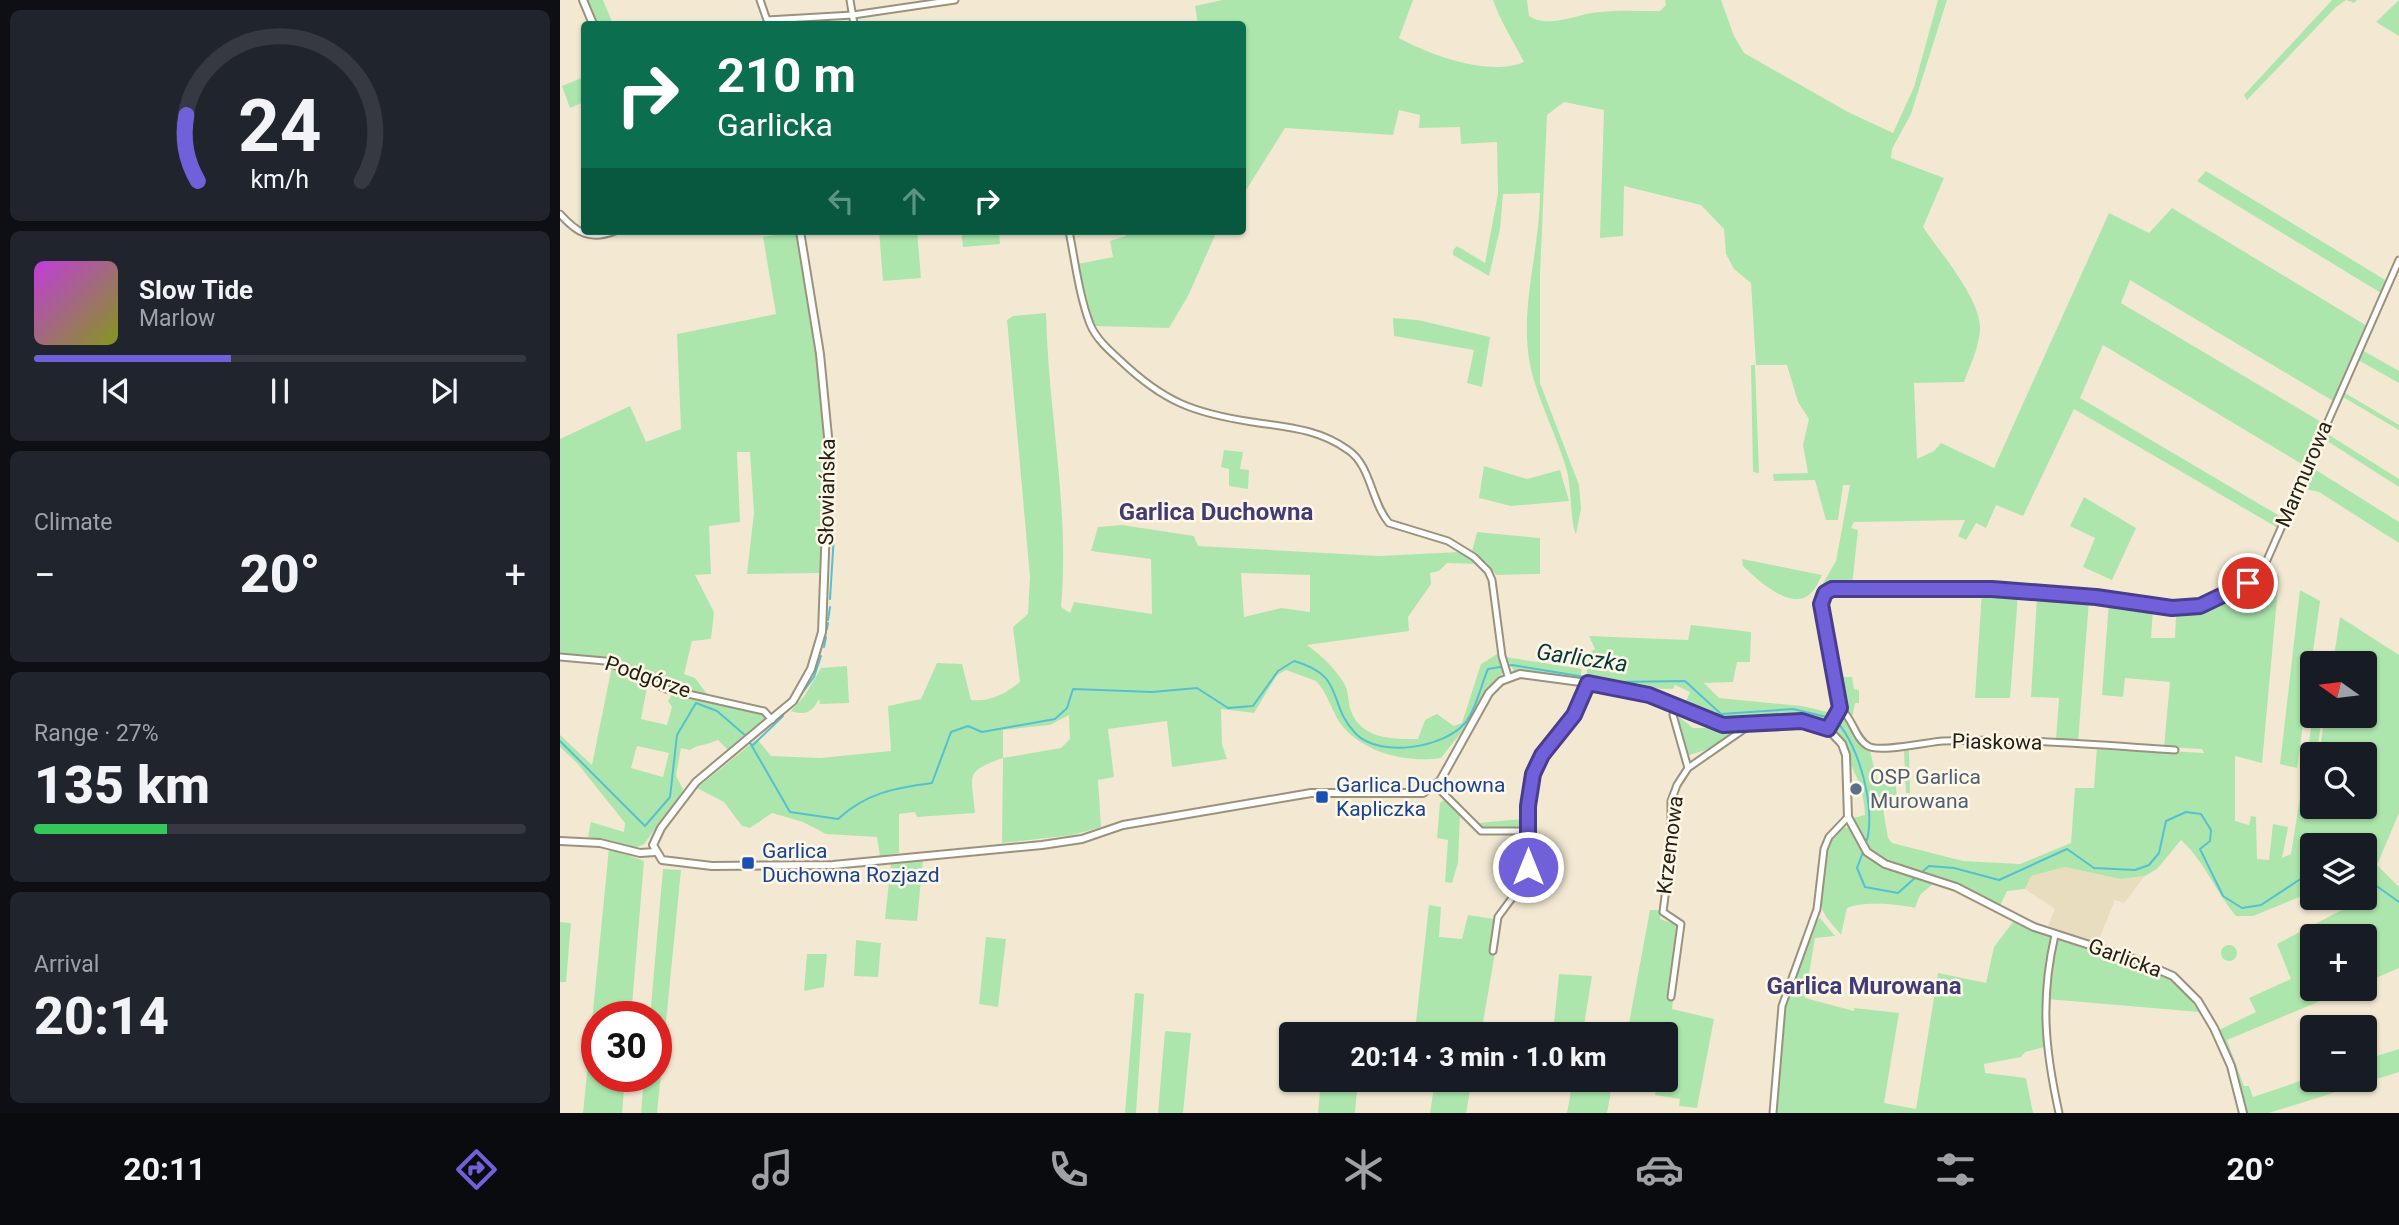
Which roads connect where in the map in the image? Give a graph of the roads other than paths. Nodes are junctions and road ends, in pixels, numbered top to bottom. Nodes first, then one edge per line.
1 (583, 0) edge
2 (760, 0) edge
3 (850, 0) edge
4 (955, 0) edge
5 (853, 15) junction
6 (592, 21) edge
7 (854, 21) edge
8 (560, 214) edge
9 (581, 230) edge
10 (801, 235) edge
11 (1070, 235) edge
12 (2399, 260) edge
13 (560, 657) edge
14 (1508, 676) junction
15 (1584, 679) junction
16 (1676, 706) junction
17 (1839, 711) junction
18 (772, 720) junction
19 (1750, 725) junction
20 (1830, 726) junction
21 (2175, 750) dead end
22 (1688, 768) junction
23 (1436, 786) junction
24 (1848, 817) junction
25 (1528, 831) junction
26 (560, 841) edge
27 (655, 852) junction
28 (2055, 935) junction
29 (1493, 951) dead end
30 (1671, 997) dead end
31 (1773, 1113) edge
32 (2059, 1113) edge
33 (2243, 1113) edge

1 - 6 street
2 - 5 street
3 - 5 street
4 - 5 street
5 - 7 street
8 - 9 street
10 - 18 street, Słowiańska
11 - 14 street
12 - 17 street, Marmurowa
13 - 18 street, Podgórze
14 - 15 street
14 - 23 street
15 - 16 street
15 - 25 street
16 - 19 street
16 - 22 street, Krzemowa
17 - 20 street
17 - 21 street, Piaskowa
18 - 27 street, Słowiańska
19 - 20 street
19 - 22 street, Krzemowa
20 - 24 street
22 - 30 street, Krzemowa
23 - 25 street
23 - 27 street
24 - 28 street, Garlicka
24 - 31 street
25 - 29 street
26 - 27 street
28 - 32 street
28 - 33 street, Garlicka

